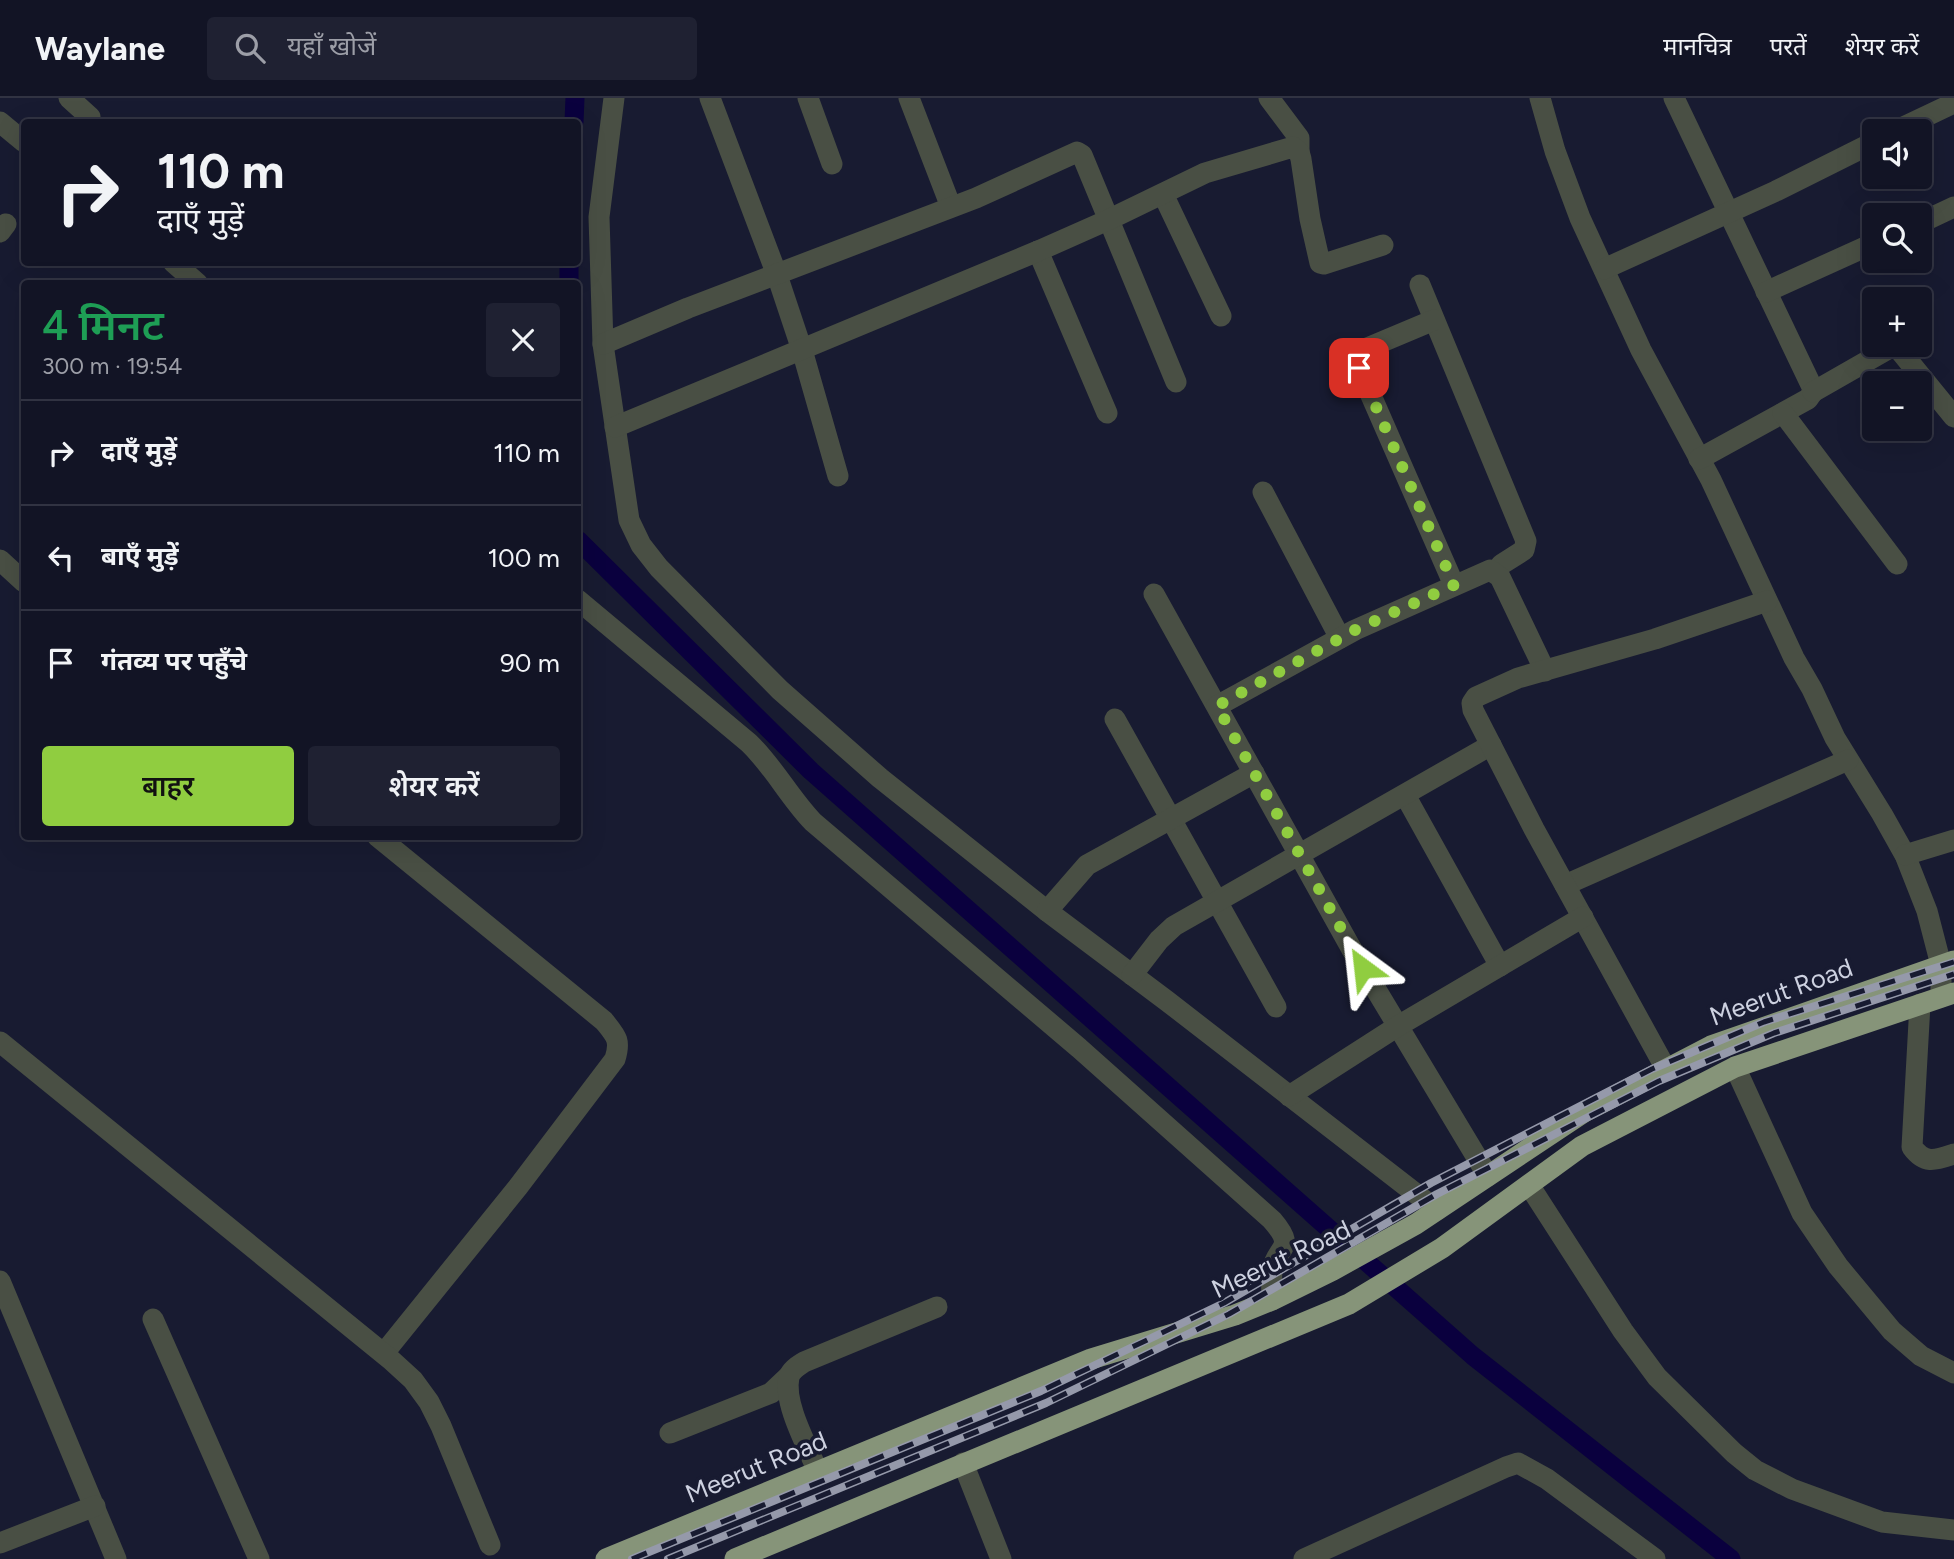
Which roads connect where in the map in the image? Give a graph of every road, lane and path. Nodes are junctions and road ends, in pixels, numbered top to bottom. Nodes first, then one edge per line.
1 (69, 98) edge
2 (614, 98) edge
3 (710, 98) edge
4 (808, 98) edge
5 (909, 98) edge
6 (1269, 98) edge
7 (1540, 98) edge
8 (1674, 98) edge
9 (1954, 103) edge
10 (90, 119) edge
11 (1920, 119) edge
12 (0, 122) edge
13 (21, 140) edge
14 (1862, 148) edge
15 (1299, 152) junction
16 (832, 164) dead end
17 (1163, 194) junction
18 (951, 207) junction
19 (1954, 207) edge
20 (1728, 213) junction
21 (1932, 217) edge
22 (1108, 220) junction
23 (1383, 245) dead end
24 (1862, 248) edge
25 (1038, 251) junction
26 (178, 266) edge
27 (1604, 269) junction
28 (777, 275) junction
29 (193, 280) edge
30 (1420, 285) dead end
31 (1766, 292) junction
32 (1221, 316) dead end
33 (1434, 320) junction
34 (603, 344) junction
35 (802, 350) junction
36 (1176, 382) dead end
37 (1813, 392) junction
38 (1107, 413) dead end
39 (1783, 413) junction
40 (1954, 417) edge
41 (615, 427) junction
42 (1699, 459) junction
43 (838, 476) dead end
44 (1263, 492) dead end
45 (0, 560) edge
46 (1897, 564) dead end
47 (1495, 572) junction
48 (21, 579) edge
49 (1454, 585) junction
50 (1154, 594) dead end
51 (1767, 601) junction
52 (581, 603) edge
53 (1340, 638) junction
54 (1545, 671) junction
55 (1217, 706) junction
56 (1115, 719) dead end
57 (1491, 745) junction
58 (1848, 760) junction
59 (1254, 773) junction
60 (1405, 795) junction
61 (1170, 819) junction
62 (382, 840) edge
63 (1954, 840) edge
64 (1299, 855) junction
65 (1905, 855) junction
66 (1565, 885) junction
67 (1216, 902) junction
68 (1047, 911) junction
69 (1583, 917) junction
70 (1948, 963) edge
71 (1500, 966) junction
72 (1132, 975) junction
73 (1947, 995) edge
74 (1920, 1004) junction
75 (1276, 1007) dead end
76 (1398, 1026) junction
77 (0, 1042) edge
78 (1735, 1067) junction
79 (1667, 1069) junction
80 (1289, 1096) junction
81 (1954, 1154) edge
82 (1488, 1176) junction
83 (1529, 1185) junction
84 (1437, 1210) junction
85 (0, 1281) edge
86 (1272, 1300) junction
87 (937, 1307) dead end
88 (153, 1319) dead end
89 (384, 1353) junction
90 (1954, 1373) edge
91 (789, 1376) junction
92 (670, 1433) dead end
93 (964, 1463) junction
94 (818, 1472) junction
95 (95, 1506) junction
96 (1954, 1530) edge
97 (0, 1544) edge
98 (490, 1545) dead end
99 (116, 1559) edge
100 (259, 1559) edge
101 (606, 1559) edge
102 (735, 1559) edge
103 (1000, 1559) edge
104 (1304, 1559) edge
105 (1655, 1559) edge

1 - 10 street
2 - 34 street
3 - 28 street
4 - 16 street
5 - 18 street
6 - 15 street
7 - 27 street
8 - 20 street
9 - 11 street
12 - 13 street
14 - 20 street
15 - 17 street
15 - 23 street
17 - 22 street
17 - 32 street
18 - 22 street
18 - 28 street
19 - 21 street
20 - 27 street
20 - 31 street
22 - 25 street
22 - 36 street
24 - 31 street
25 - 35 street
25 - 38 street
26 - 29 street
27 - 42 street
28 - 34 street
28 - 35 street
30 - 33 street
31 - 37 street
33 - 47 street
33 - 49 street
34 - 41 street
35 - 41 street
35 - 43 street
37 - 39 street
37 - 40 street
39 - 42 street
39 - 46 street
41 - 68 street
42 - 51 street
44 - 53 street
45 - 48 street
47 - 49 street
47 - 54 street
49 - 53 street
50 - 55 street
51 - 54 street
51 - 58 street
52 - 86 street
53 - 55 street
54 - 57 street
55 - 59 street
56 - 61 street
57 - 60 street
57 - 66 street
58 - 65 street
58 - 66 street
59 - 61 street
59 - 64 street
60 - 64 street
60 - 71 street
61 - 67 street
61 - 68 street
62 - 89 street
63 - 65 street
64 - 67 street
64 - 76 street
65 - 70 street
66 - 69 street
67 - 72 street
67 - 75 street
68 - 72 street
69 - 71 street
69 - 79 street
70 - 73 street
70 - 79 highway, Meerut Road
71 - 76 street
72 - 80 street
73 - 74 highway, Meerut Road
74 - 78 highway, Meerut Road
74 - 81 street
76 - 80 street
76 - 82 street
77 - 89 street
78 - 83 highway, Meerut Road
78 - 90 street
79 - 82 highway, Meerut Road
80 - 84 street
82 - 84 highway, Meerut Road
83 - 93 highway, Meerut Road
83 - 96 street
84 - 86 highway, Meerut Road
85 - 95 street
86 - 94 highway, Meerut Road
87 - 91 street
88 - 100 street
89 - 98 street
91 - 92 street
91 - 94 street
93 - 102 highway, Meerut Road
93 - 103 street
94 - 101 highway, Meerut Road
95 - 97 street
95 - 99 street
104 - 105 street

